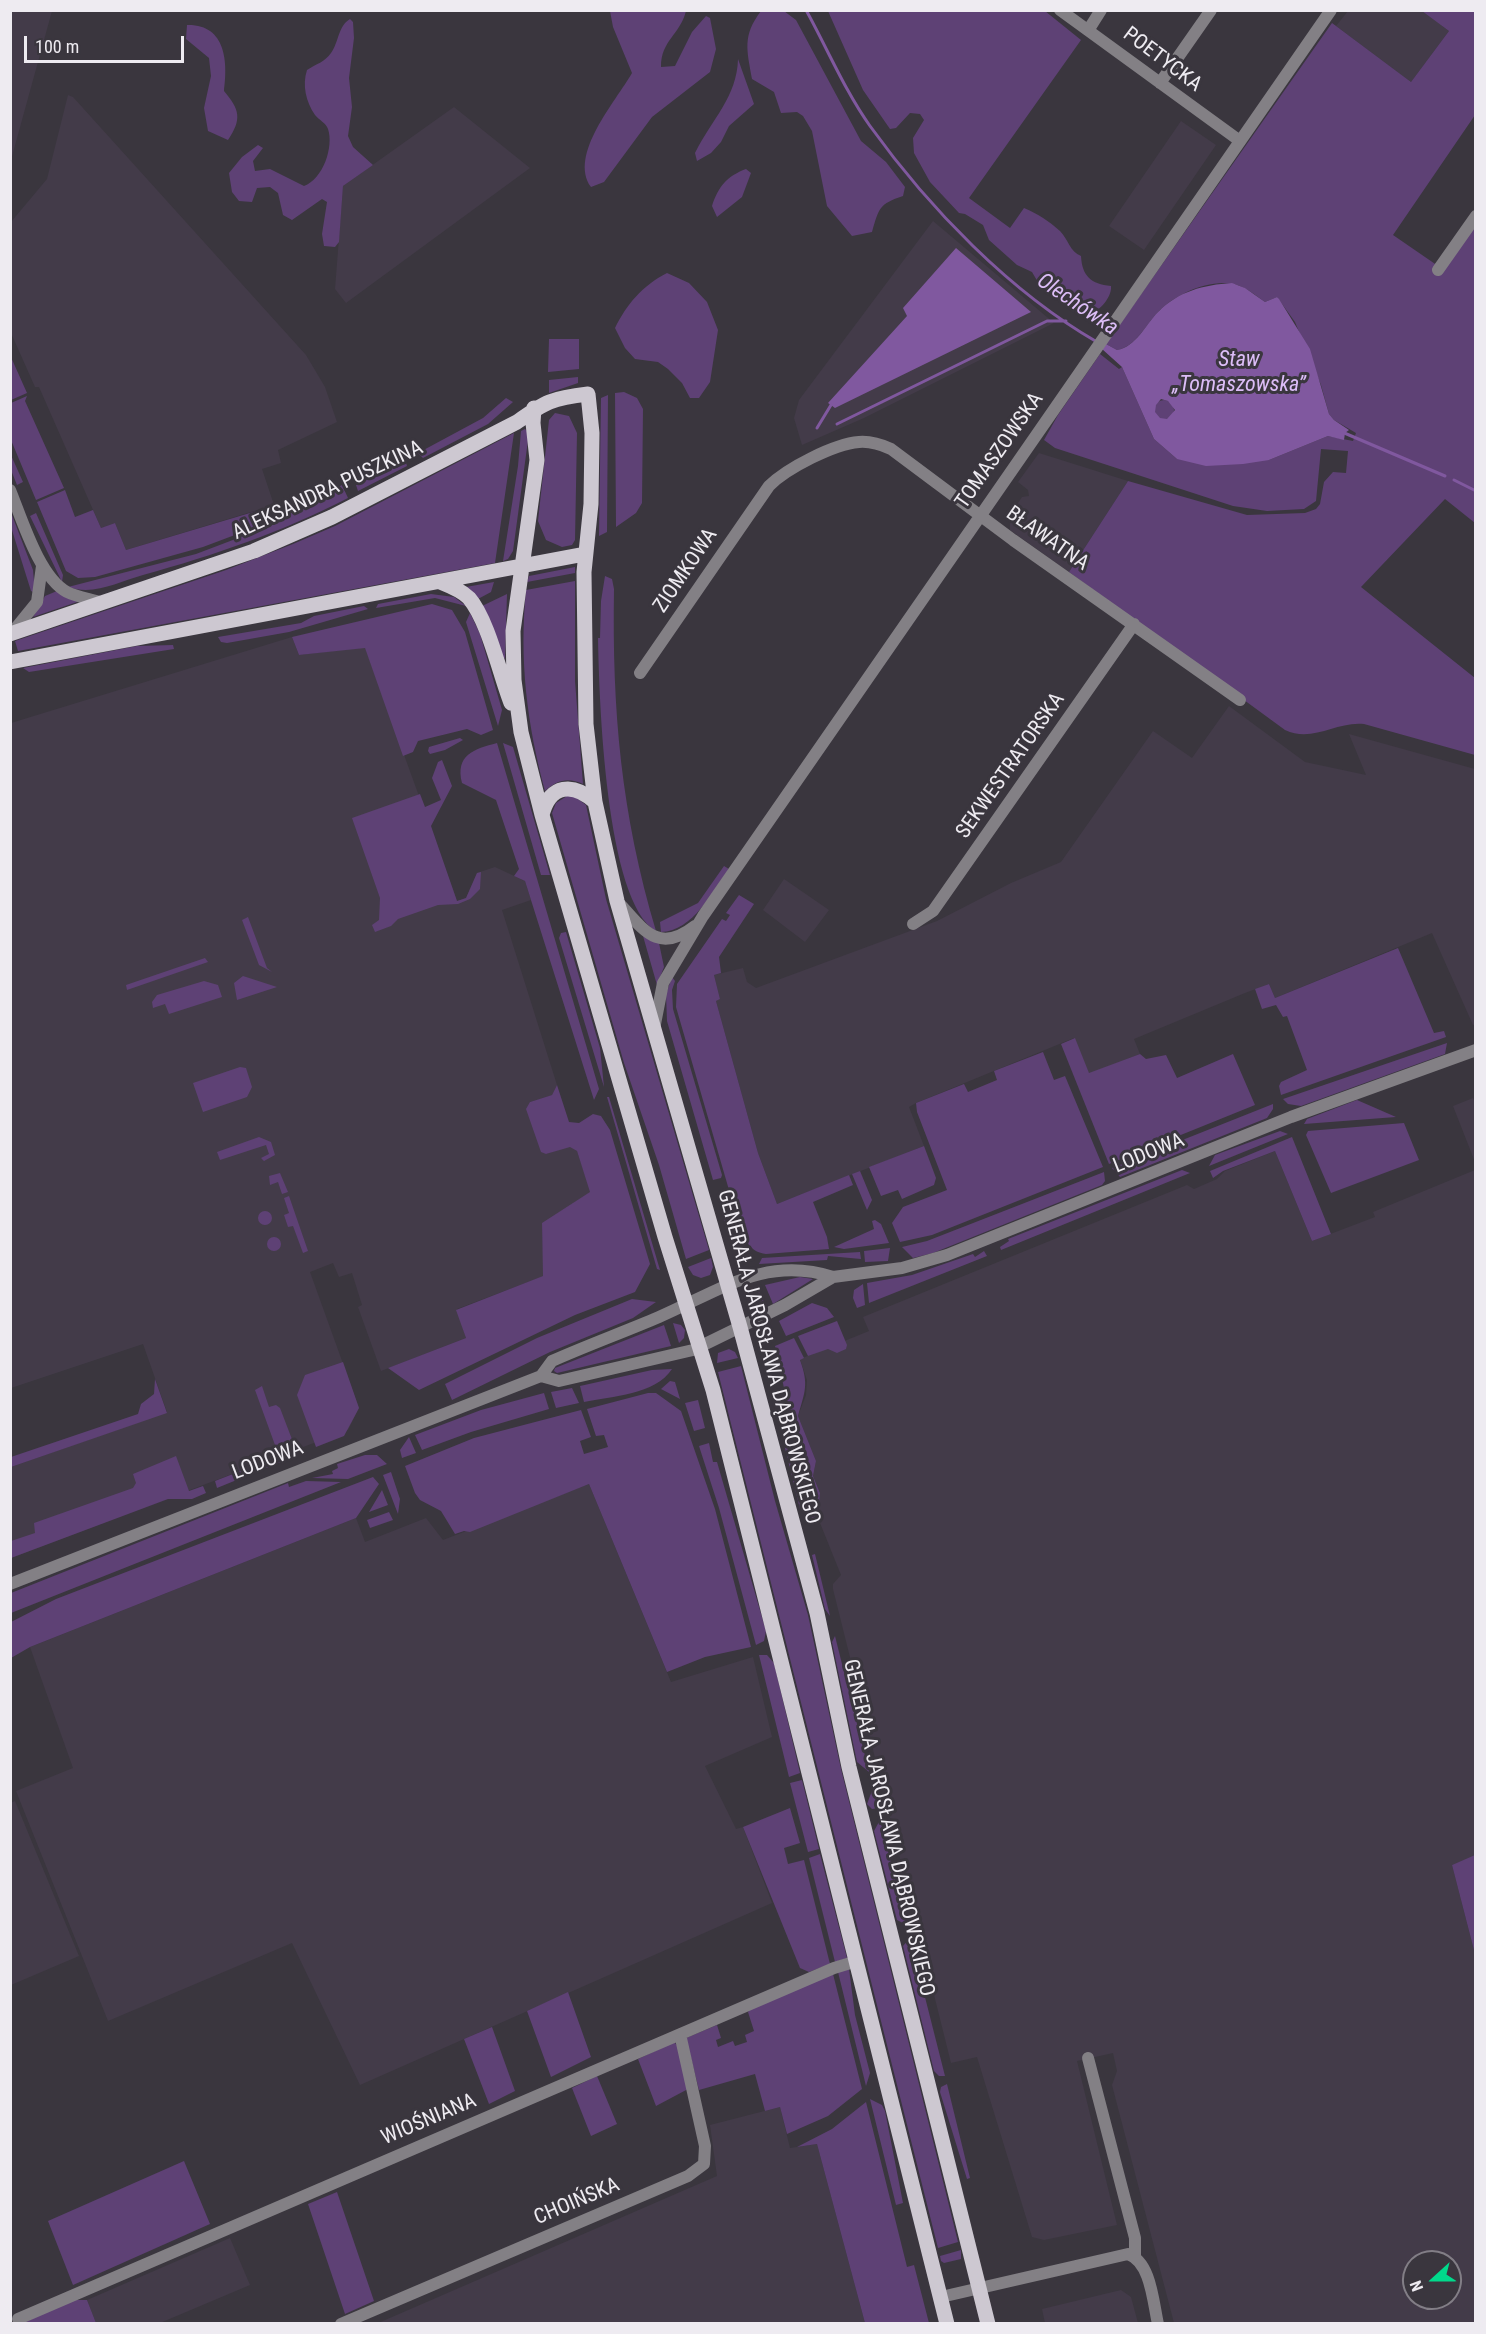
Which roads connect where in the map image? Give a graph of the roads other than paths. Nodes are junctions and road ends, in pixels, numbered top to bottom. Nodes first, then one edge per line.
1 (1060, 10) edge
2 (1101, 10) edge
3 (1211, 10) edge
4 (1331, 10) edge
5 (1089, 29) junction
6 (1160, 83) junction
7 (1239, 141) junction
8 (1476, 216) edge
9 (1438, 270) dead end
10 (588, 394) joint
11 (534, 408) junction
12 (10, 490) edge
13 (764, 492) joint
14 (980, 514) junction
15 (585, 554) junction
16 (42, 566) junction
17 (520, 567) junction
18 (440, 582) junction
19 (103, 603) junction
20 (1134, 624) junction
21 (11, 634) edge
22 (10, 662) edge
23 (640, 673) dead end
24 (1240, 700) dead end
25 (521, 732) junction
26 (595, 802) junction
27 (542, 815) junction
28 (617, 901) junction
29 (703, 916) junction
30 (914, 924) dead end
31 (654, 1030) junction
32 (1476, 1050) edge
33 (833, 1277) junction
34 (728, 1284) junction
35 (687, 1304) junction
36 (740, 1327) junction
37 (700, 1347) junction
38 (541, 1376) junction
39 (10, 1584) edge
40 (857, 1961) junction
41 (680, 2034) junction
42 (1088, 2058) dead end
43 (1135, 2256) junction
44 (979, 2288) junction
45 (941, 2297) junction
46 (18, 2319) dead end
47 (341, 2324) edge
48 (947, 2324) edge
49 (988, 2324) edge
50 (1158, 2324) edge

1 - 5 street, POETYCKA
2 - 5 street
3 - 6 street
4 - 7 street, TOMASZOWSKA
5 - 6 street, POETYCKA
6 - 7 street, POETYCKA
7 - 14 street, TOMASZOWSKA
8 - 9 street
10 - 11 main road, ALEKSANDRA PUSZKINA
10 - 15 main road, GENERAŁA JAROSŁAWA DĄBROWSKIEGO
11 - 17 main road
11 - 19 main road, ALEKSANDRA PUSZKINA
12 - 16 street
13 - 14 street, BŁAWATNA
13 - 23 street, ZIOMKOWA
14 - 20 street, BŁAWATNA
14 - 29 street, TOMASZOWSKA
15 - 17 main road
15 - 26 main road, GENERAŁA JAROSŁAWA DĄBROWSKIEGO
16 - 19 street
16 - 21 street
17 - 18 main road
17 - 25 main road
18 - 22 main road
18 - 25 main road
19 - 21 main road, ALEKSANDRA PUSZKINA
20 - 24 street, BŁAWATNA
20 - 30 street, SEKWESTRATORSKA
25 - 27 main road
26 - 27 main road
26 - 28 main road, GENERAŁA JAROSŁAWA DĄBROWSKIEGO
27 - 35 main road
28 - 29 street, TOMASZOWSKA
28 - 31 main road, GENERAŁA JAROSŁAWA DĄBROWSKIEGO
29 - 31 street, TOMASZOWSKA
31 - 34 main road, GENERAŁA JAROSŁAWA DĄBROWSKIEGO
32 - 33 street, LODOWA
33 - 34 street, LODOWA
33 - 36 street, LODOWA
34 - 35 street, LODOWA
34 - 36 main road, GENERAŁA JAROSŁAWA DĄBROWSKIEGO
35 - 37 main road
35 - 38 street, LODOWA
36 - 37 street, LODOWA
36 - 44 main road, GENERAŁA JAROSŁAWA DĄBROWSKIEGO
37 - 38 street, LODOWA
37 - 40 main road
38 - 39 street, LODOWA
40 - 41 street, WIOŚNIANA
40 - 45 main road
41 - 46 street, WIOŚNIANA
41 - 47 street, CHOIŃSKA
42 - 43 street
43 - 44 street
43 - 50 street
44 - 45 street
44 - 49 main road, GENERAŁA JAROSŁAWA DĄBROWSKIEGO
45 - 48 main road

